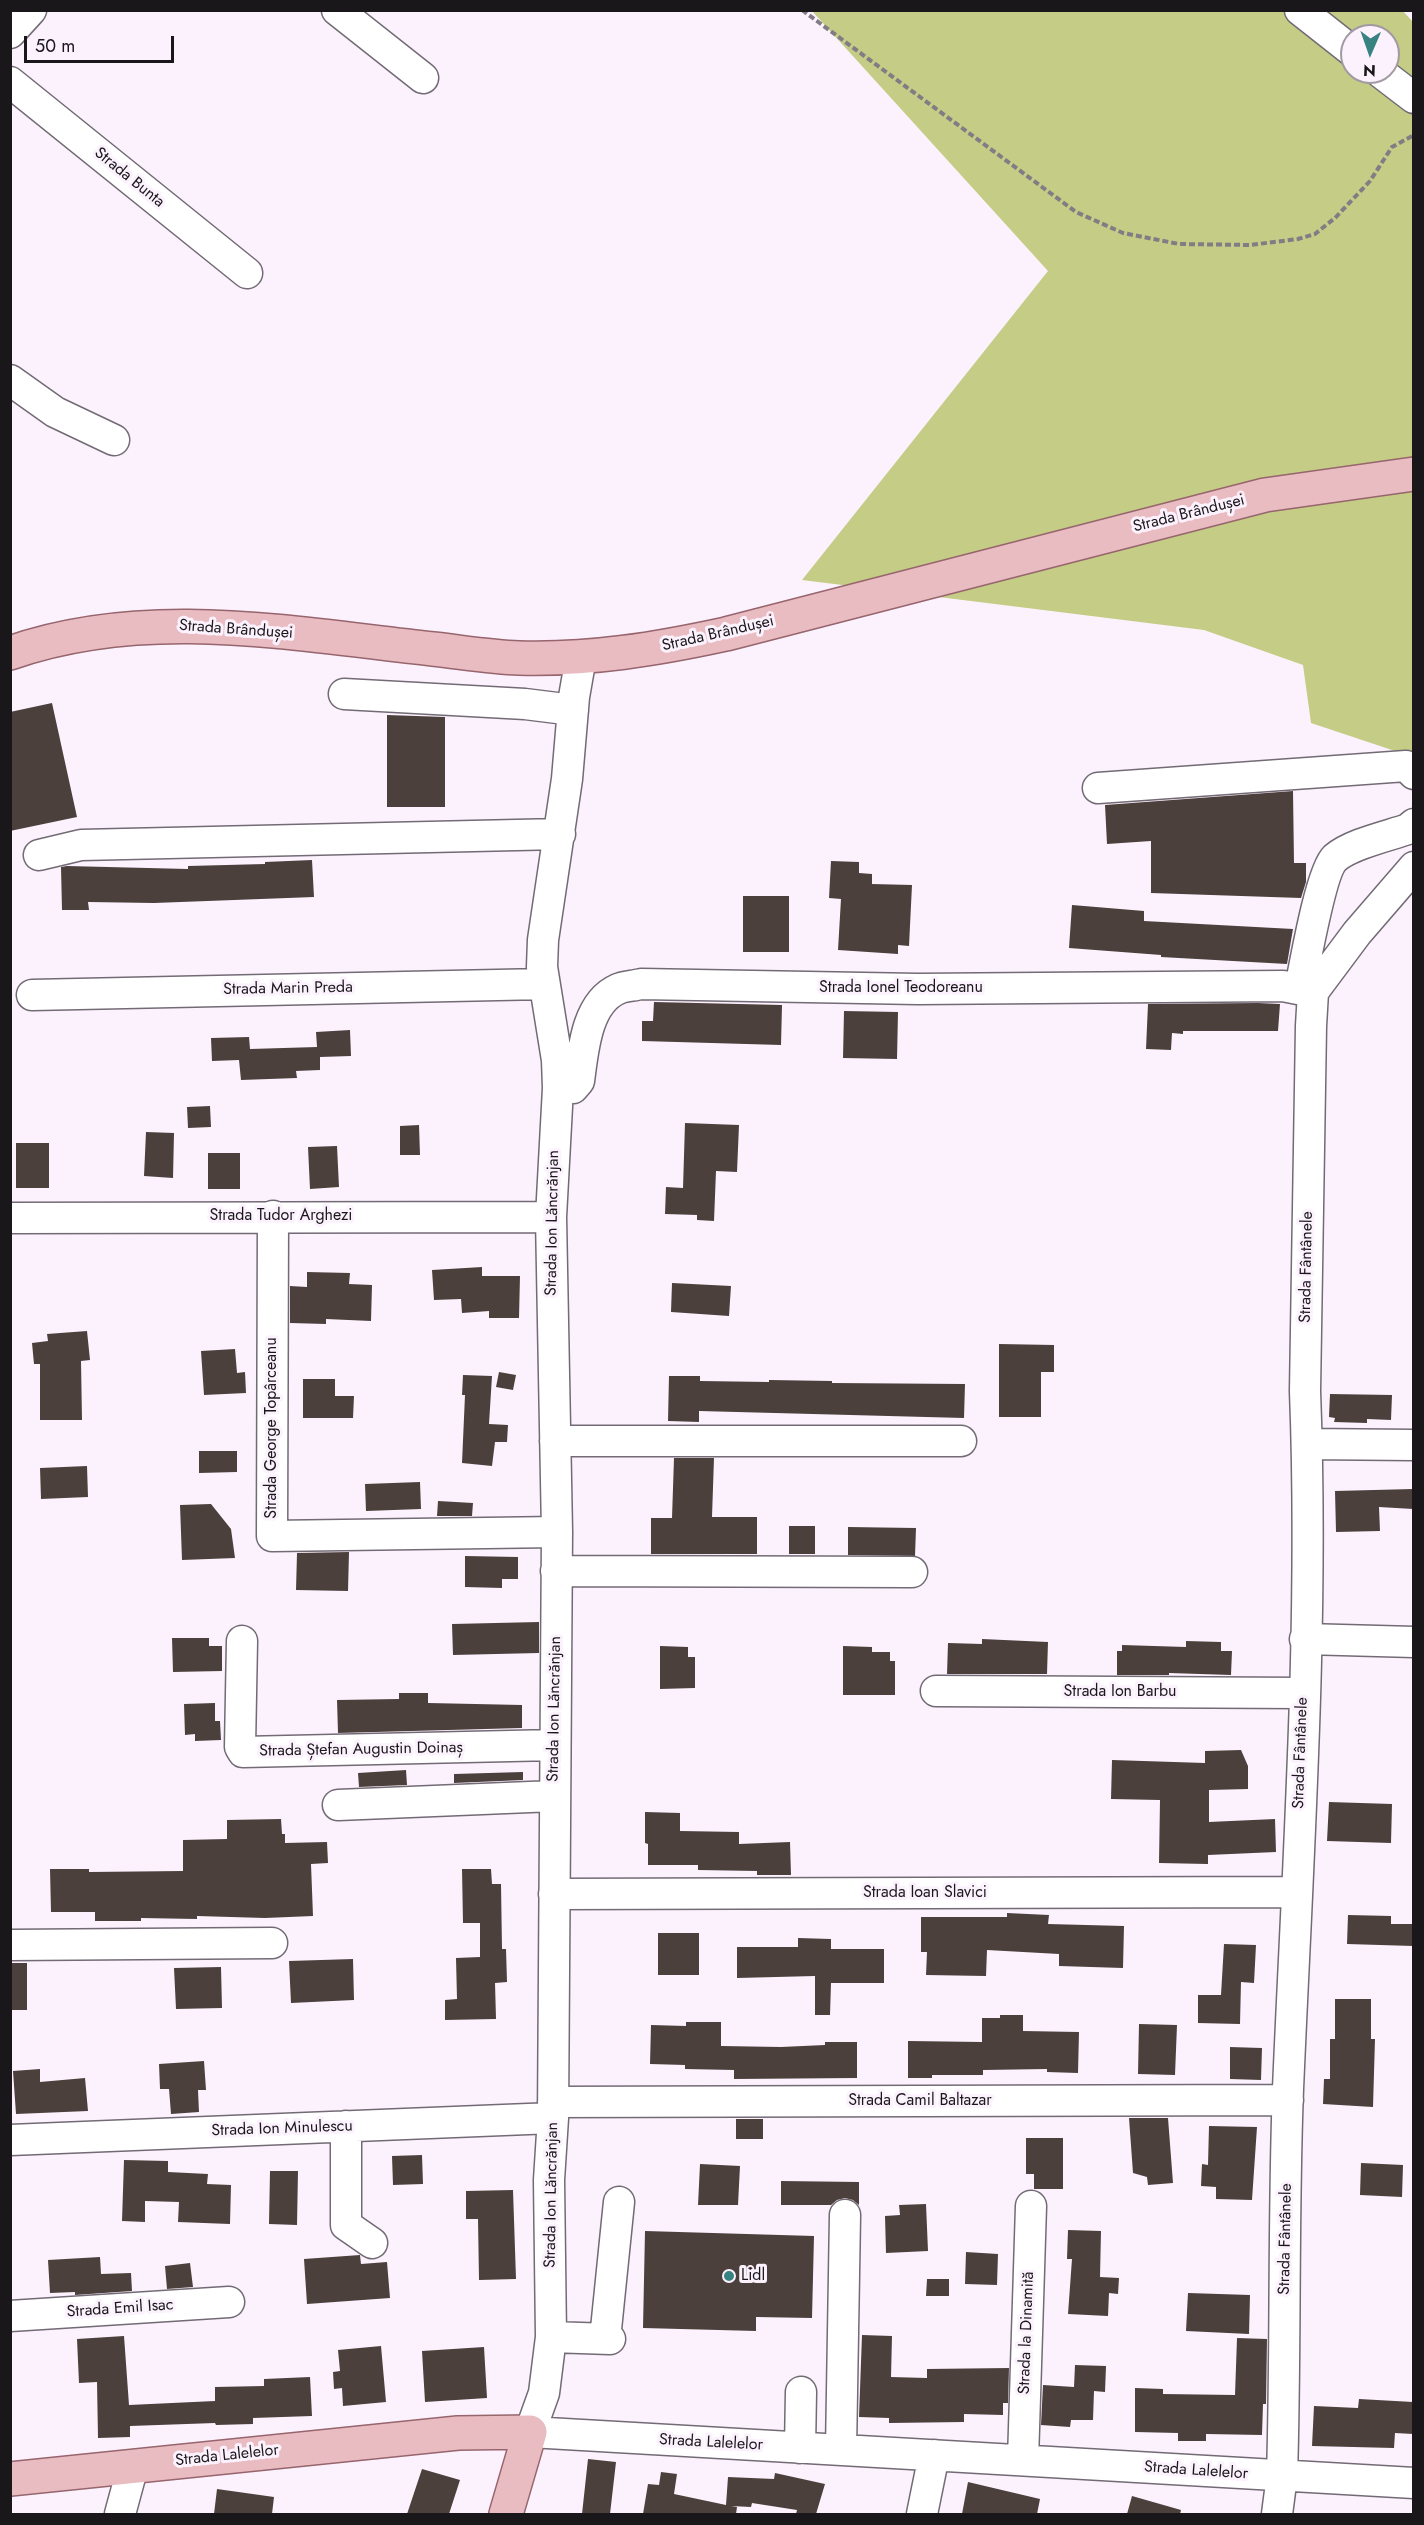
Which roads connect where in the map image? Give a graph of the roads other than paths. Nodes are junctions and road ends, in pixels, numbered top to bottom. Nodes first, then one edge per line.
1 (31, 10) edge
2 (337, 10) edge
3 (1300, 10) edge
4 (10, 33) edge
5 (1340, 42) edge
6 (423, 78) dead end
7 (10, 82) edge
8 (1395, 84) edge
9 (1413, 98) edge
10 (247, 273) dead end
11 (10, 380) edge
12 (114, 440) dead end
13 (1413, 474) edge
14 (10, 653) edge
15 (575, 657) junction
16 (344, 694) dead end
17 (573, 703) junction
18 (1413, 774) edge
19 (1098, 788) dead end
20 (1413, 824) edge
21 (560, 834) junction
22 (39, 855) dead end
23 (1413, 867) edge
24 (544, 984) junction
25 (1306, 990) junction
26 (32, 995) dead end
27 (558, 1088) junction
28 (273, 1216) junction
29 (551, 1217) junction
30 (10, 1218) edge
31 (555, 1441) junction
32 (961, 1441) dead end
33 (1307, 1444) junction
34 (1413, 1445) edge
35 (557, 1532) junction
36 (556, 1571) junction
37 (912, 1572) dead end
38 (1305, 1639) junction
39 (242, 1641) dead end
40 (1413, 1642) edge
41 (936, 1691) dead end
42 (1303, 1693) junction
43 (555, 1745) junction
44 (554, 1796) junction
45 (338, 1805) dead end
46 (1296, 1892) junction
47 (554, 1894) junction
48 (272, 1943) dead end
49 (10, 1945) edge
50 (1288, 2100) junction
51 (553, 2110) junction
52 (346, 2126) junction
53 (10, 2140) edge
54 (620, 2202) dead end
55 (1031, 2206) dead end
56 (845, 2214) dead end
57 (372, 2243) dead end
58 (229, 2302) dead end
59 (10, 2316) edge
60 (551, 2337) junction
61 (801, 2392) dead end
62 (530, 2432) junction
63 (800, 2448) junction
64 (841, 2450) junction
65 (934, 2455) junction
66 (1023, 2460) junction
67 (133, 2466) junction
68 (1282, 2476) junction
69 (10, 2479) edge
70 (1413, 2483) edge
71 (120, 2514) edge
72 (506, 2514) edge
73 (922, 2514) edge
74 (1277, 2514) edge

1 - 4 street
2 - 6 street
3 - 5 street
7 - 10 street, Strada Bunta
8 - 9 street
11 - 12 street
13 - 15 main road, Strada Brândușei
14 - 15 main road, Strada Brândușei
15 - 17 street, Strada Ion Lăncrănjan
16 - 17 street
17 - 21 street, Strada Ion Lăncrănjan
18 - 19 street
20 - 25 street, Strada Fântânele
21 - 22 street
21 - 24 street, Strada Ion Lăncrănjan
23 - 25 street
24 - 26 street, Strada Marin Preda
24 - 27 street, Strada Ion Lăncrănjan
25 - 27 street, Strada Ionel Teodoreanu
25 - 33 street, Strada Fântânele
27 - 29 street, Strada Ion Lăncrănjan
28 - 29 street, Strada Tudor Arghezi
28 - 30 street, Strada Tudor Arghezi
28 - 35 street, Strada George Topârceanu
29 - 31 street, Strada Ion Lăncrănjan
31 - 32 street
31 - 35 street, Strada Ion Lăncrănjan
33 - 34 street
33 - 38 street, Strada Fântânele
35 - 36 street, Strada Ion Lăncrănjan
36 - 37 street
36 - 43 street, Strada Ion Lăncrănjan
38 - 40 street
38 - 42 street, Strada Fântânele
39 - 43 street, Strada Ștefan Augustin Doinaș
41 - 42 street, Strada Ion Barbu
42 - 46 street, Strada Fântânele
43 - 44 street, Strada Ion Lăncrănjan
44 - 45 street
44 - 47 street, Strada Ion Lăncrănjan
46 - 47 street, Strada Ioan Slavici
46 - 50 street, Strada Fântânele
47 - 51 street, Strada Ion Lăncrănjan
48 - 49 street
50 - 51 street, Strada Camil Baltazar
50 - 68 street, Strada Fântânele
51 - 52 street, Strada Ion Minulescu
51 - 60 street, Strada Ion Lăncrănjan
52 - 53 street, Strada Ion Minulescu
52 - 57 street
54 - 60 street
55 - 66 street, Strada la Dinamită
56 - 64 street
58 - 59 street, Strada Emil Isac
60 - 62 street, Strada Ion Lăncrănjan
61 - 63 street
62 - 63 street, Strada Lalelelor
62 - 67 main road, Strada Lalelelor
62 - 72 main road
63 - 64 street, Strada Lalelelor
64 - 65 street, Strada Lalelelor
65 - 66 street, Strada Lalelelor
65 - 73 street
66 - 68 street, Strada Lalelelor
67 - 69 main road, Strada Lalelelor
67 - 71 street
68 - 70 street, Strada Lalelelor
68 - 74 street, Strada Fântânele

